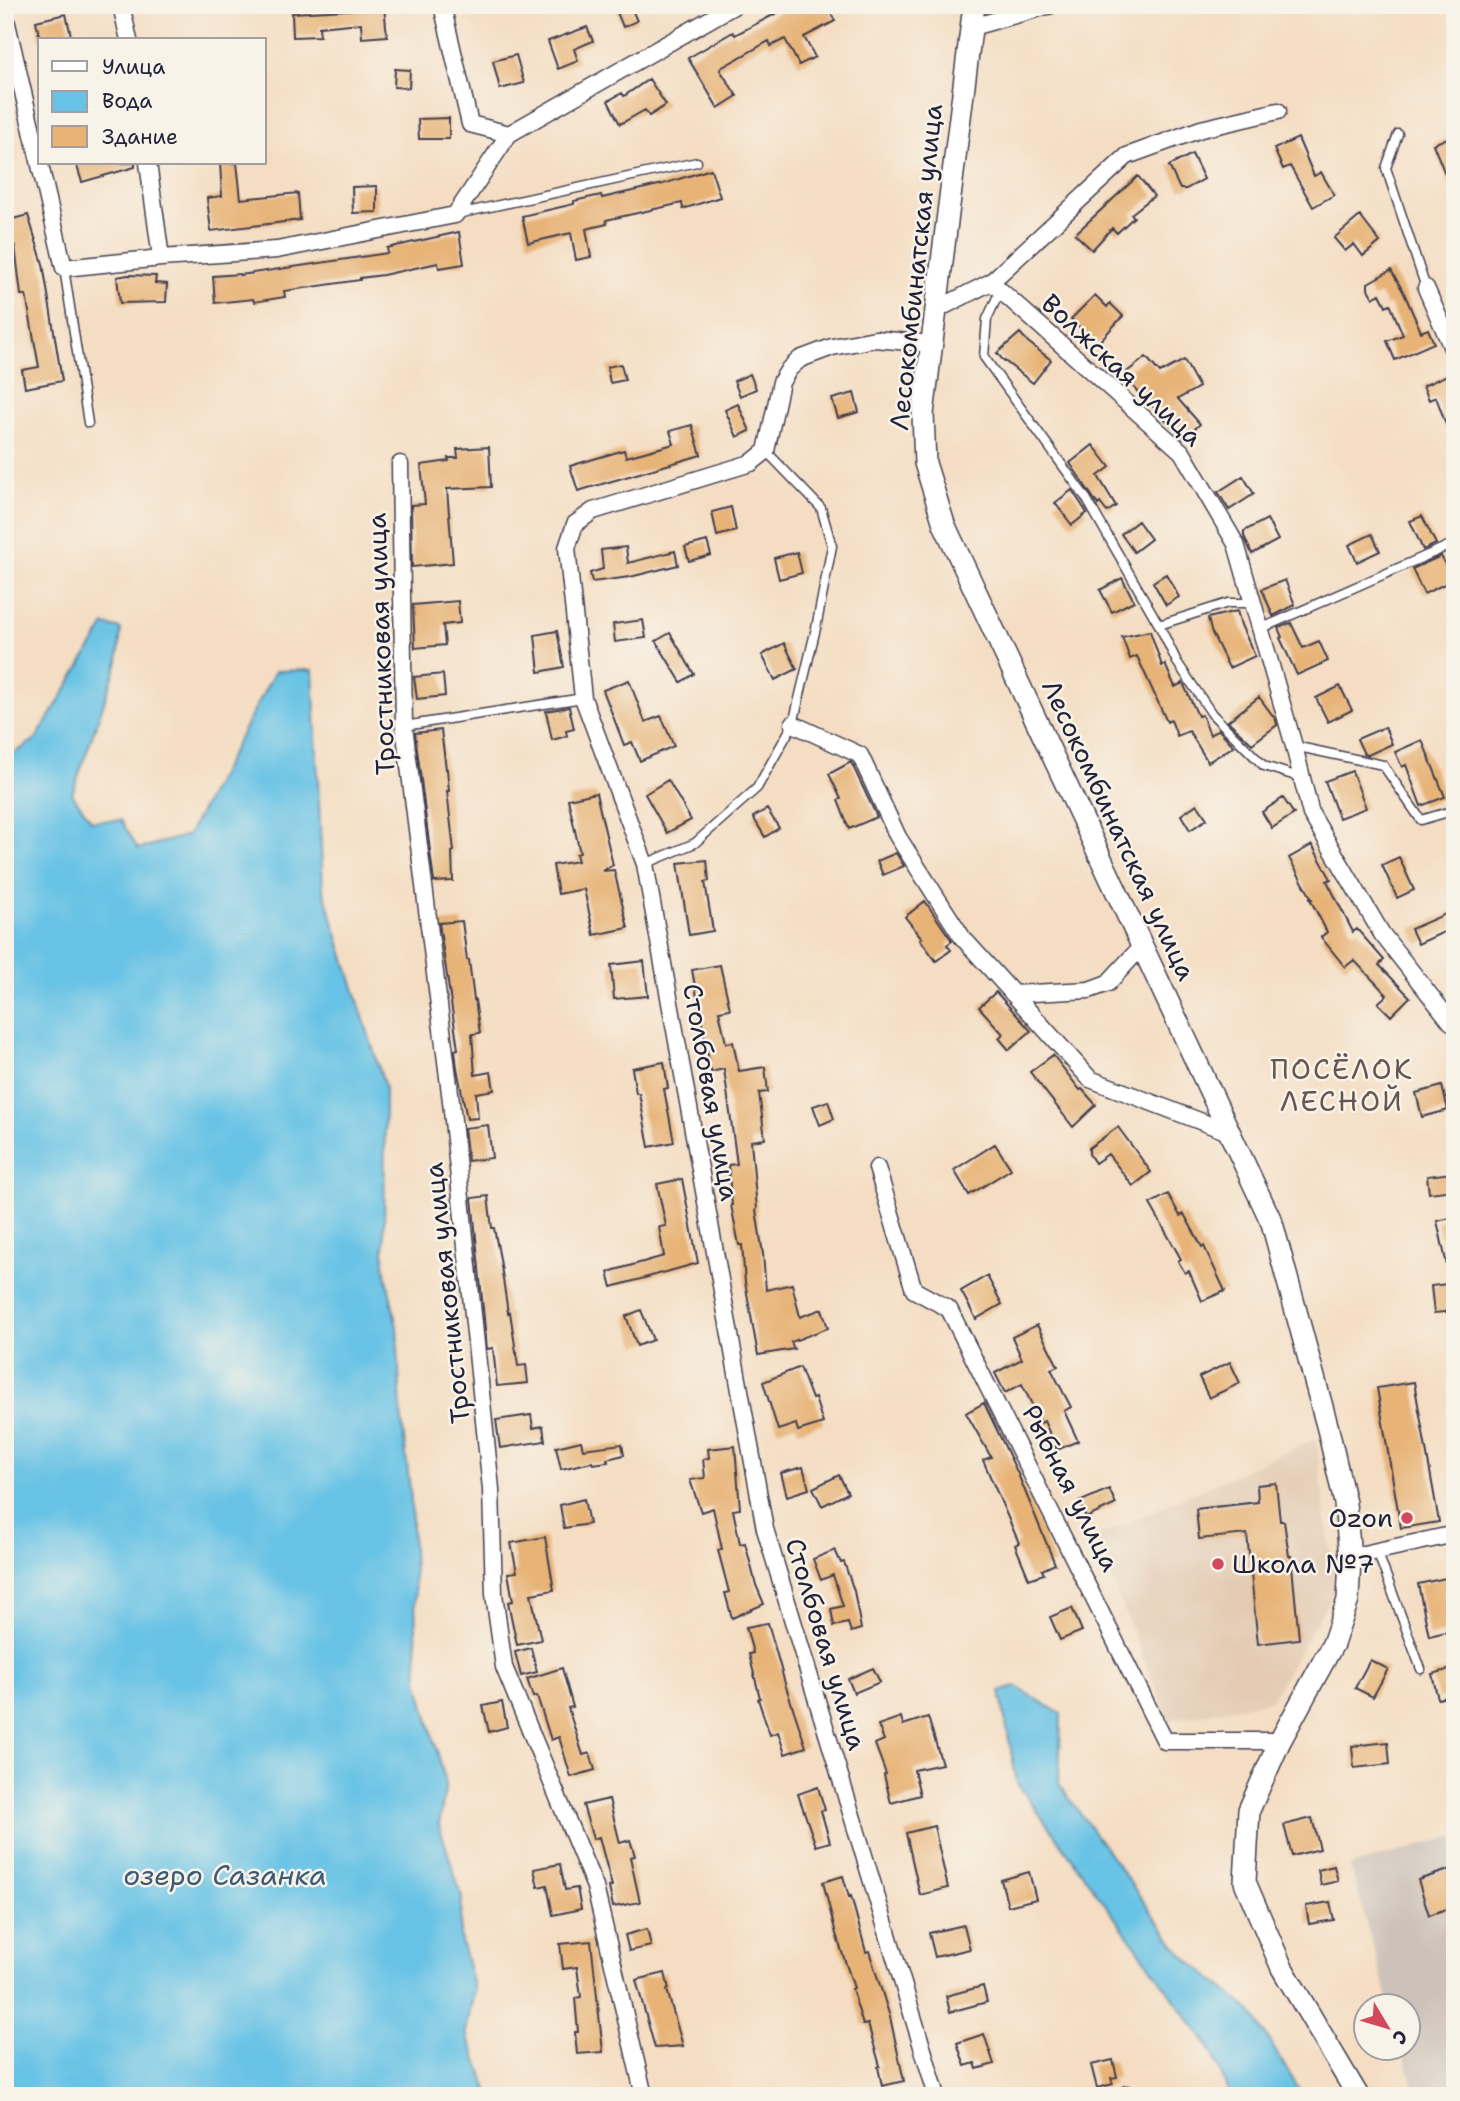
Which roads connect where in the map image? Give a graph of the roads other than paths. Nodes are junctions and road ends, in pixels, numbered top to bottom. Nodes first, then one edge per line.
1 (121, 5) edge
2 (442, 5) edge
3 (736, 5) edge
4 (965, 5) edge
5 (974, 5) edge
6 (1051, 5) edge
7 (5, 15) edge
8 (972, 27) junction
9 (129, 38) edge
10 (11, 69) edge
11 (1278, 111) dead end
12 (509, 134) junction
13 (1398, 134) dead end
14 (697, 162) dead end
15 (148, 164) edge
16 (455, 215) junction
17 (161, 258) junction
18 (64, 268) junction
19 (995, 286) junction
20 (1426, 288) joint
21 (936, 310) junction
22 (932, 345) junction
23 (1455, 355) edge
24 (88, 423) dead end
25 (766, 451) junction
26 (400, 464) dead end
27 (1455, 543) edge
28 (1253, 603) junction
29 (1159, 625) junction
30 (1260, 629) junction
31 (583, 698) junction
32 (793, 724) junction
33 (404, 726) junction
34 (1294, 746) junction
35 (1302, 778) junction
36 (1455, 810) edge
37 (645, 864) junction
38 (1143, 946) junction
39 (1013, 994) junction
40 (1451, 1022) dead end
41 (1231, 1133) junction
42 (877, 1168) dead end
43 (1455, 1534) edge
44 (1377, 1551) junction
45 (1350, 1557) junction
46 (1421, 1669) dead end
47 (1280, 1741) junction
48 (644, 2096) edge
49 (937, 2096) edge
50 (1357, 2096) edge

1 - 9 street
2 - 12 street
3 - 12 street
4 - 8 lane
5 - 8 street, Лесокомбинатская улица
6 - 8 street
7 - 10 street
8 - 21 street, Лесокомбинатская улица
10 - 18 street
11 - 19 street
12 - 16 street
13 - 20 lane
14 - 16 lane
15 - 17 street
16 - 17 street
17 - 18 street
18 - 24 lane
19 - 21 street
19 - 28 street, Волжская улица
19 - 29 lane
20 - 23 street
21 - 22 street, Лесокомбинатская улица
22 - 25 street
22 - 38 street, Лесокомбинатская улица
25 - 31 street, Столбовая улица
25 - 32 lane
26 - 33 street, Тростниковая улица
27 - 30 lane
28 - 29 lane
28 - 30 street, Волжская улица
29 - 35 lane
30 - 34 street, Волжская улица
31 - 33 lane
31 - 37 street, Столбовая улица
32 - 37 lane
32 - 39 street
33 - 48 street, Тростниковая улица
34 - 35 street, Волжская улица
34 - 36 lane
35 - 40 street, Волжская улица
37 - 49 street, Столбовая улица
38 - 39 street
38 - 41 street, Лесокомбинатская улица
39 - 41 street
41 - 45 street, Лесокомбинатская улица
42 - 47 street, Рыбная улица
43 - 44 street
44 - 45 street
44 - 46 lane
45 - 47 street, Лесокомбинатская улица
47 - 50 street

